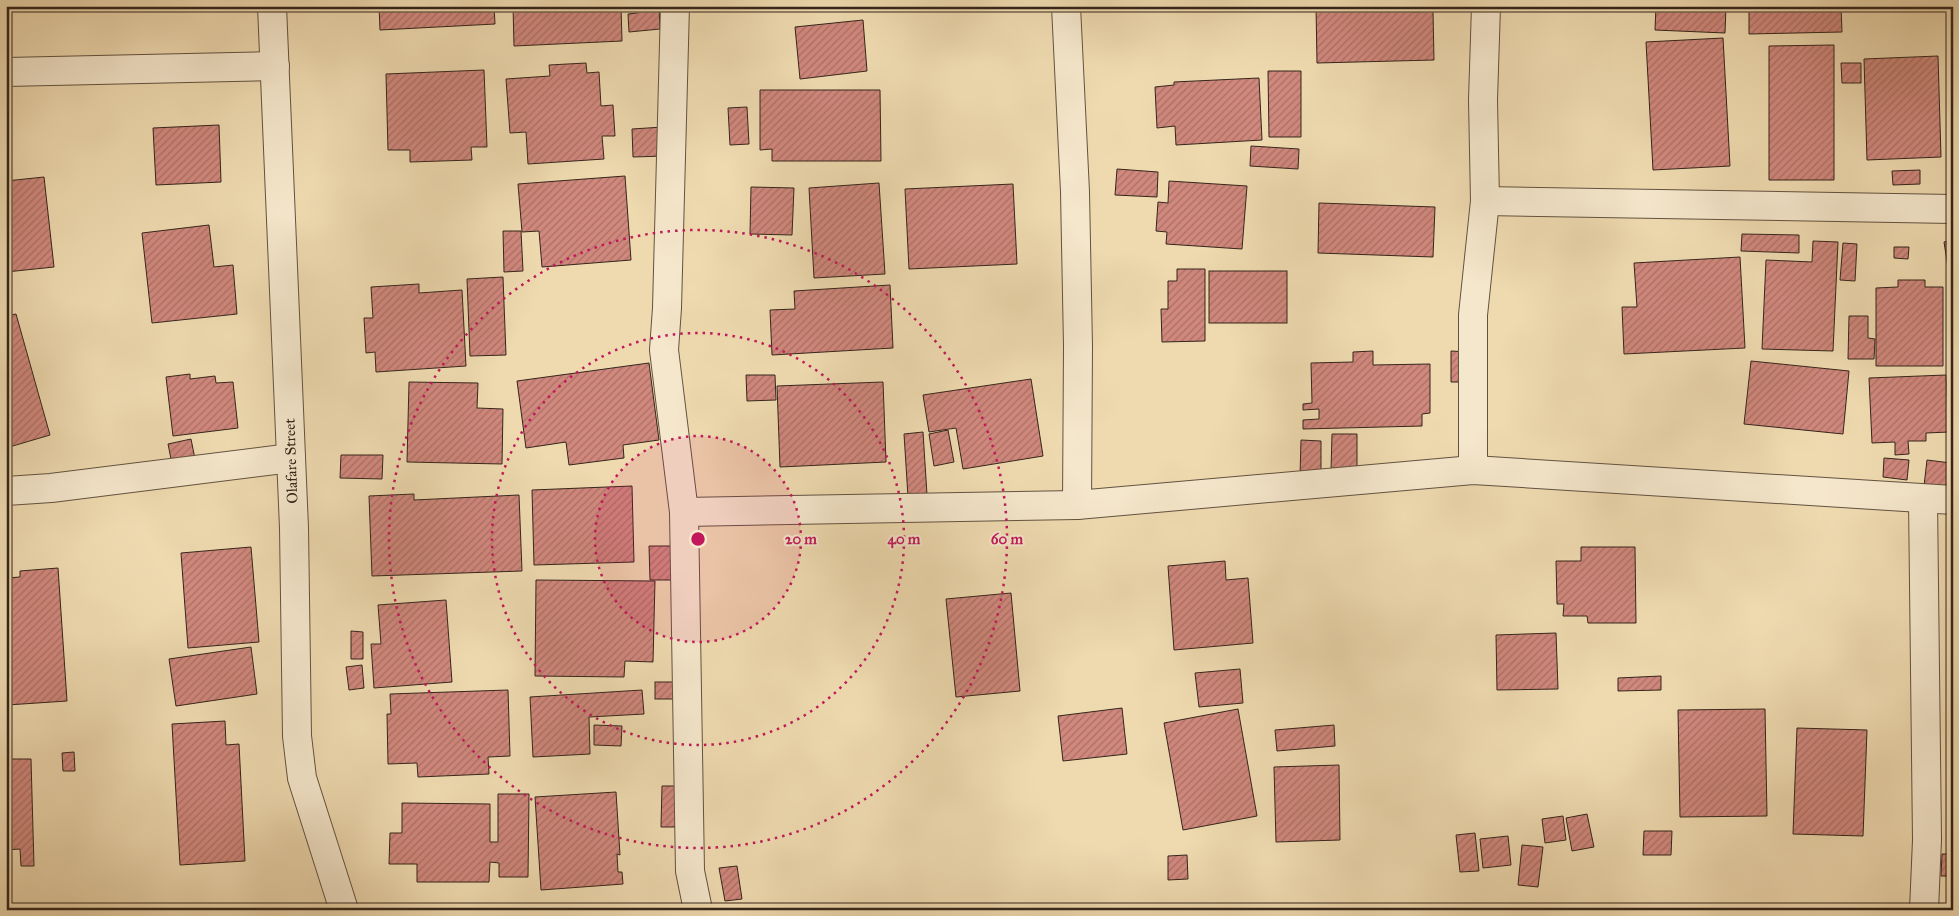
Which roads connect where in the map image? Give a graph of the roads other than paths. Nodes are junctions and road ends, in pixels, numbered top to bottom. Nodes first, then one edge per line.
1 (272, 6) edge
2 (675, 6) edge
3 (1066, 6) edge
4 (1486, 6) edge
5 (275, 66) junction
6 (6, 72) edge
7 (1485, 201) junction
8 (1953, 209) edge
9 (291, 458) junction
10 (1473, 470) junction
11 (6, 491) edge
12 (1923, 499) junction
13 (1953, 500) edge
14 (1077, 505) junction
15 (684, 512) junction
16 (344, 910) edge
17 (698, 910) edge
18 (1924, 910) edge

1 - 5 street, Olafare Street
2 - 15 street
3 - 14 street
4 - 7 street
5 - 6 street
5 - 9 street, Olafare Street
7 - 8 street
7 - 10 street
9 - 11 street
9 - 16 street, Olafare Street
10 - 12 street
10 - 14 street
12 - 13 street
12 - 18 street
14 - 15 street
15 - 17 street

